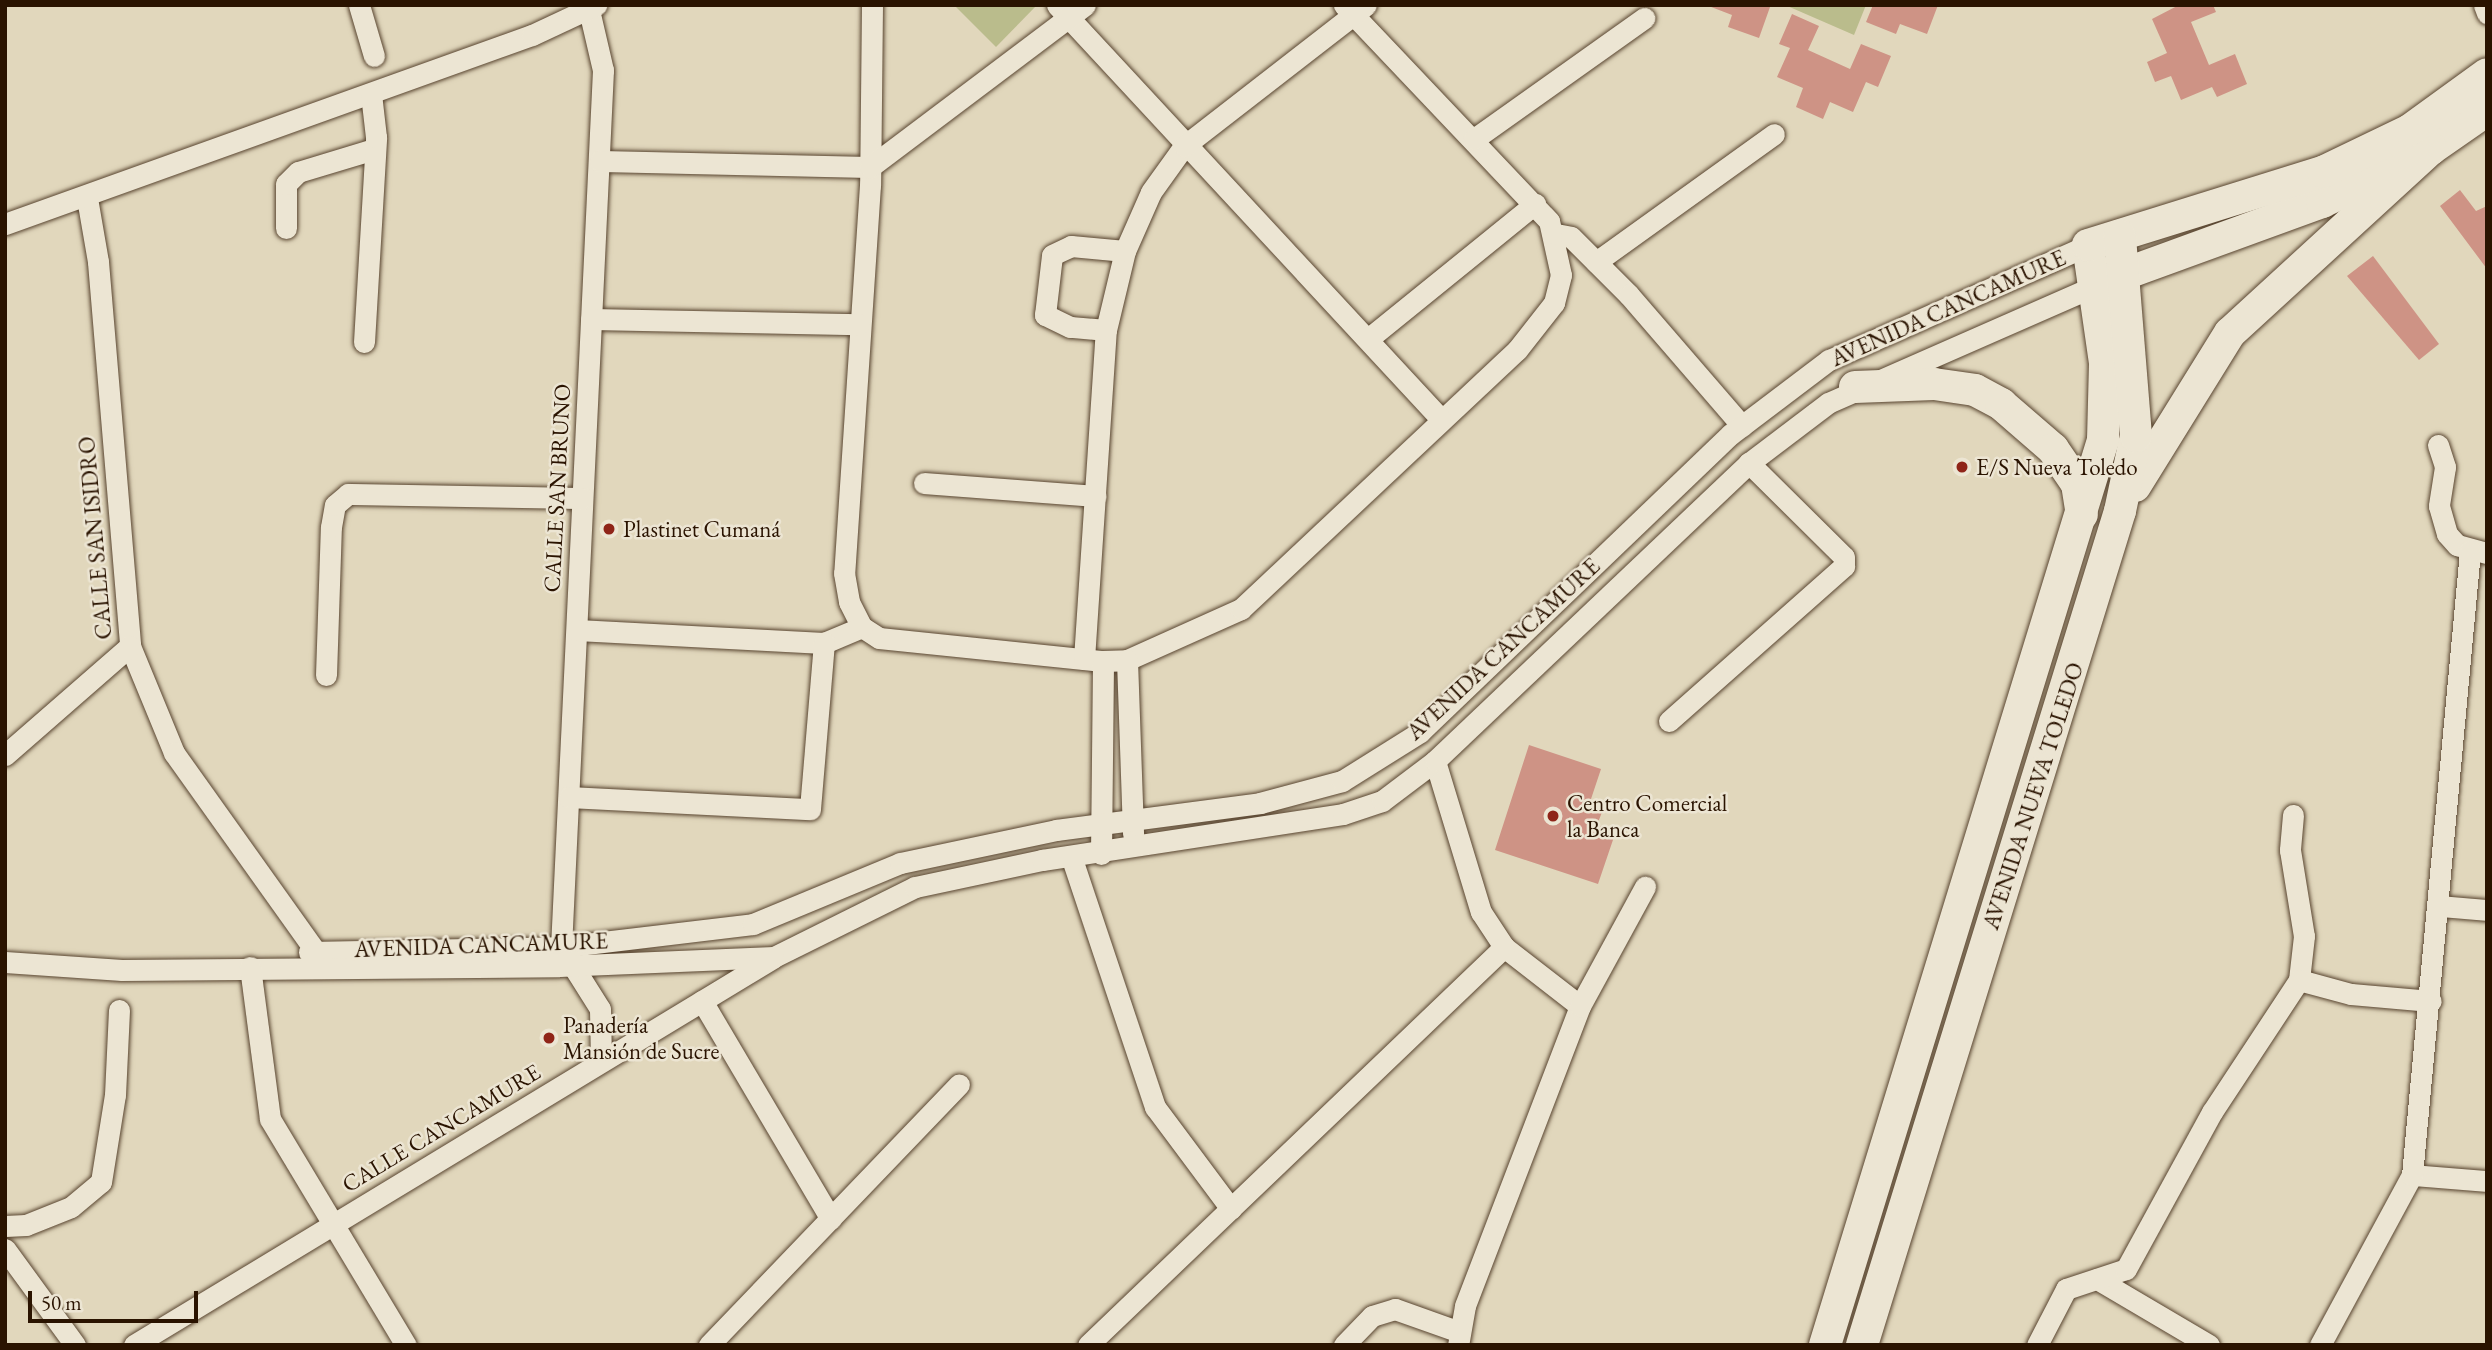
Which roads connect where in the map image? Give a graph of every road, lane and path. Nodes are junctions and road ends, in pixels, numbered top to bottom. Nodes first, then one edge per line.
1 (359, 5) edge
2 (872, 5) edge
3 (2484, 5) edge
4 (592, 8) edge
5 (1354, 8) edge
6 (1070, 9) edge
7 (2487, 13) edge
8 (1644, 19) dead end
9 (374, 56) dead end
10 (2487, 74) edge
11 (371, 94) junction
12 (2487, 110) edge
13 (1774, 134) dead end
14 (1475, 139) junction
15 (1184, 146) junction
16 (374, 149) junction
17 (2431, 149) junction
18 (600, 161) junction
19 (870, 167) junction
20 (87, 198) junction
21 (1535, 204) junction
22 (58, 208) junction
23 (5, 224) edge
24 (286, 228) dead end
25 (1556, 234) junction
26 (2120, 236) junction
27 (2088, 245) junction
28 (1125, 251) junction
29 (99, 262) junction
30 (1596, 262) junction
31 (2111, 278) junction
32 (591, 319) junction
33 (859, 324) junction
34 (1106, 330) junction
35 (1368, 339) junction
36 (364, 342) dead end
37 (1855, 387) junction
38 (1440, 418) junction
39 (1742, 426) junction
40 (2438, 445) dead end
41 (1749, 463) junction
42 (924, 483) dead end
43 (1096, 496) junction
44 (582, 498) junction
45 (2120, 511) junction
46 (2082, 521) junction
47 (2478, 552) edge
48 (862, 627) junction
49 (577, 630) junction
50 (824, 643) junction
51 (130, 646) junction
52 (1093, 660) junction
53 (1127, 660) junction
54 (326, 674) dead end
55 (1669, 721) dead end
56 (5, 755) edge
57 (1435, 761) junction
58 (1132, 764) junction
59 (1101, 765) junction
60 (569, 797) junction
61 (2293, 815) dead end
62 (1131, 820) junction
63 (1097, 823) junction
64 (1135, 850) junction
65 (1101, 854) junction
66 (1072, 859) junction
67 (1645, 887) dead end
68 (2440, 906) junction
69 (2487, 910) edge
70 (561, 947) junction
71 (1504, 947) junction
72 (320, 957) junction
73 (774, 957) junction
74 (5, 962) edge
75 (573, 966) junction
76 (250, 967) junction
77 (2299, 980) junction
78 (702, 1001) junction
79 (2431, 1001) junction
80 (1580, 1006) junction
81 (119, 1010) dead end
82 (601, 1061) junction
83 (959, 1084) dead end
84 (2412, 1175) junction
85 (2487, 1181) edge
86 (1231, 1209) junction
87 (831, 1219) junction
88 (334, 1223) junction
89 (5, 1226) edge
90 (5, 1249) edge
91 (2097, 1279) junction
92 (1459, 1338) edge
93 (75, 1345) edge
94 (134, 1345) edge
95 (406, 1345) edge
96 (709, 1345) edge
97 (1088, 1345) edge
98 (1344, 1345) edge
99 (1825, 1345) edge
100 (1863, 1345) edge
101 (2037, 1345) edge
102 (2209, 1345) edge
103 (2320, 1345) edge

1 - 9 street
2 - 19 street
3 - 7 street
4 - 11 street
4 - 18 street, CALLE SAN BRUNO
5 - 14 street
5 - 15 street
6 - 15 street
6 - 19 street
8 - 14 street
10 - 26 main road, AVENIDA CANCAMURE
11 - 16 street
11 - 20 street
12 - 17 main road, AVENIDA CANCAMURE
13 - 30 street
14 - 21 street
15 - 28 street
15 - 35 street
16 - 24 street
16 - 36 street
17 - 31 main road, AVENIDA CANCAMURE
17 - 45 main road
18 - 19 street
18 - 32 street, CALLE SAN BRUNO
19 - 33 street
20 - 22 street
20 - 29 street, CALLE SAN ISIDRO
21 - 25 street
21 - 35 street
22 - 23 street
22 - 29 street
25 - 30 street
25 - 38 street
26 - 27 main road, AVENIDA CANCAMURE
26 - 31 main road, AVENIDA NUEVA TOLEDO
27 - 31 main road, AVENIDA NUEVA TOLEDO
27 - 39 street, AVENIDA CANCAMURE
28 - 34 street
28 - 34 street
29 - 51 street, CALLE SAN ISIDRO
30 - 39 street
31 - 37 street, AVENIDA CANCAMURE
31 - 45 main road, AVENIDA NUEVA TOLEDO
31 - 46 main road, AVENIDA NUEVA TOLEDO
32 - 33 street
32 - 44 street, CALLE SAN BRUNO
33 - 48 street
34 - 43 street
35 - 38 street
37 - 41 street, AVENIDA CANCAMURE
37 - 46 main road
38 - 53 street
39 - 62 street, AVENIDA CANCAMURE
40 - 47 street
41 - 55 street
41 - 57 street, AVENIDA CANCAMURE
42 - 43 street
43 - 52 street
44 - 49 street, CALLE SAN BRUNO
44 - 54 street
45 - 100 main road, AVENIDA NUEVA TOLEDO
46 - 99 main road, AVENIDA NUEVA TOLEDO
47 - 68 street
48 - 50 street
48 - 52 street
49 - 50 street
49 - 60 street, CALLE SAN BRUNO
50 - 60 street
51 - 56 street
51 - 72 street, CALLE SAN ISIDRO
52 - 53 street
52 - 59 street
53 - 58 street
57 - 64 street, AVENIDA CANCAMURE
57 - 71 street
58 - 59 street
58 - 62 street
59 - 63 street
60 - 70 street, CALLE SAN BRUNO
61 - 77 street
62 - 63 street, AVENIDA CANCAMURE
62 - 64 street
63 - 65 street
63 - 70 street, AVENIDA CANCAMURE
64 - 65 street, AVENIDA CANCAMURE
65 - 66 street, AVENIDA CANCAMURE
66 - 73 street, AVENIDA CANCAMURE
66 - 86 street
67 - 80 street
68 - 69 street
68 - 79 street
70 - 72 street, AVENIDA CANCAMURE
70 - 75 street
71 - 80 street
71 - 86 street
72 - 75 street, AVENIDA CANCAMURE
72 - 76 street, AVENIDA CANCAMURE
73 - 75 street, AVENIDA CANCAMURE
73 - 78 street, CALLE CANCAMURE
74 - 76 street, AVENIDA CANCAMURE
75 - 82 street
76 - 88 street
77 - 79 street
77 - 91 street
78 - 82 street, CALLE CANCAMURE
78 - 87 street
79 - 84 street
80 - 92 street
81 - 89 street
82 - 88 street, CALLE CANCAMURE
83 - 87 street
84 - 85 street
84 - 103 street
86 - 97 street
87 - 96 street
88 - 94 street, CALLE CANCAMURE
88 - 95 street
90 - 93 street
91 - 101 street
91 - 102 street
92 - 98 street

